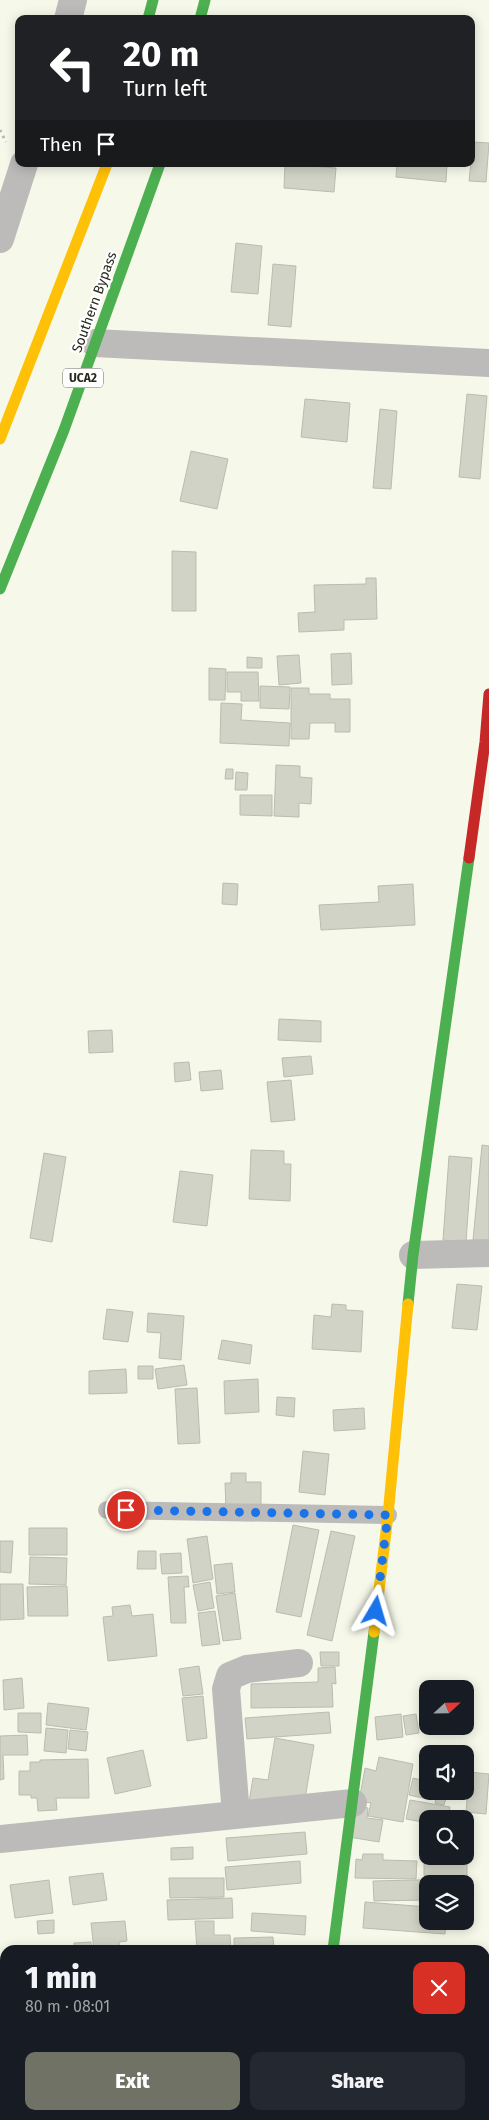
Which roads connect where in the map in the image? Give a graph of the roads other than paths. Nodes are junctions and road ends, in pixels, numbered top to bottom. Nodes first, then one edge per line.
1 (73, 0) edge
2 (153, 0) edge
3 (205, 0) edge
4 (69, 15) edge
5 (149, 15) edge
6 (201, 15) edge
7 (23, 167) edge
8 (106, 167) edge
9 (159, 167) edge
10 (0, 239) edge
11 (95, 343) junction
12 (489, 363) edge
13 (0, 439) edge
14 (0, 589) edge
15 (489, 694) edge
16 (489, 1253) edge
17 (413, 1255) junction
18 (107, 1510) dead end
19 (388, 1515) junction
20 (299, 1663) dead end
21 (353, 1803) junction
22 (236, 1815) junction
23 (0, 1839) edge
24 (334, 1945) edge

1 - 4 street
2 - 5 main road
3 - 6 main road
7 - 10 street
8 - 13 main road
9 - 11 main road, Southern Bypass / UCA2
11 - 12 street
11 - 14 main road, Southern Bypass / UCA2
15 - 17 main road
16 - 17 street
17 - 19 main road
18 - 19 lane
19 - 21 main road
20 - 22 street
21 - 22 street
21 - 24 main road
22 - 23 street

